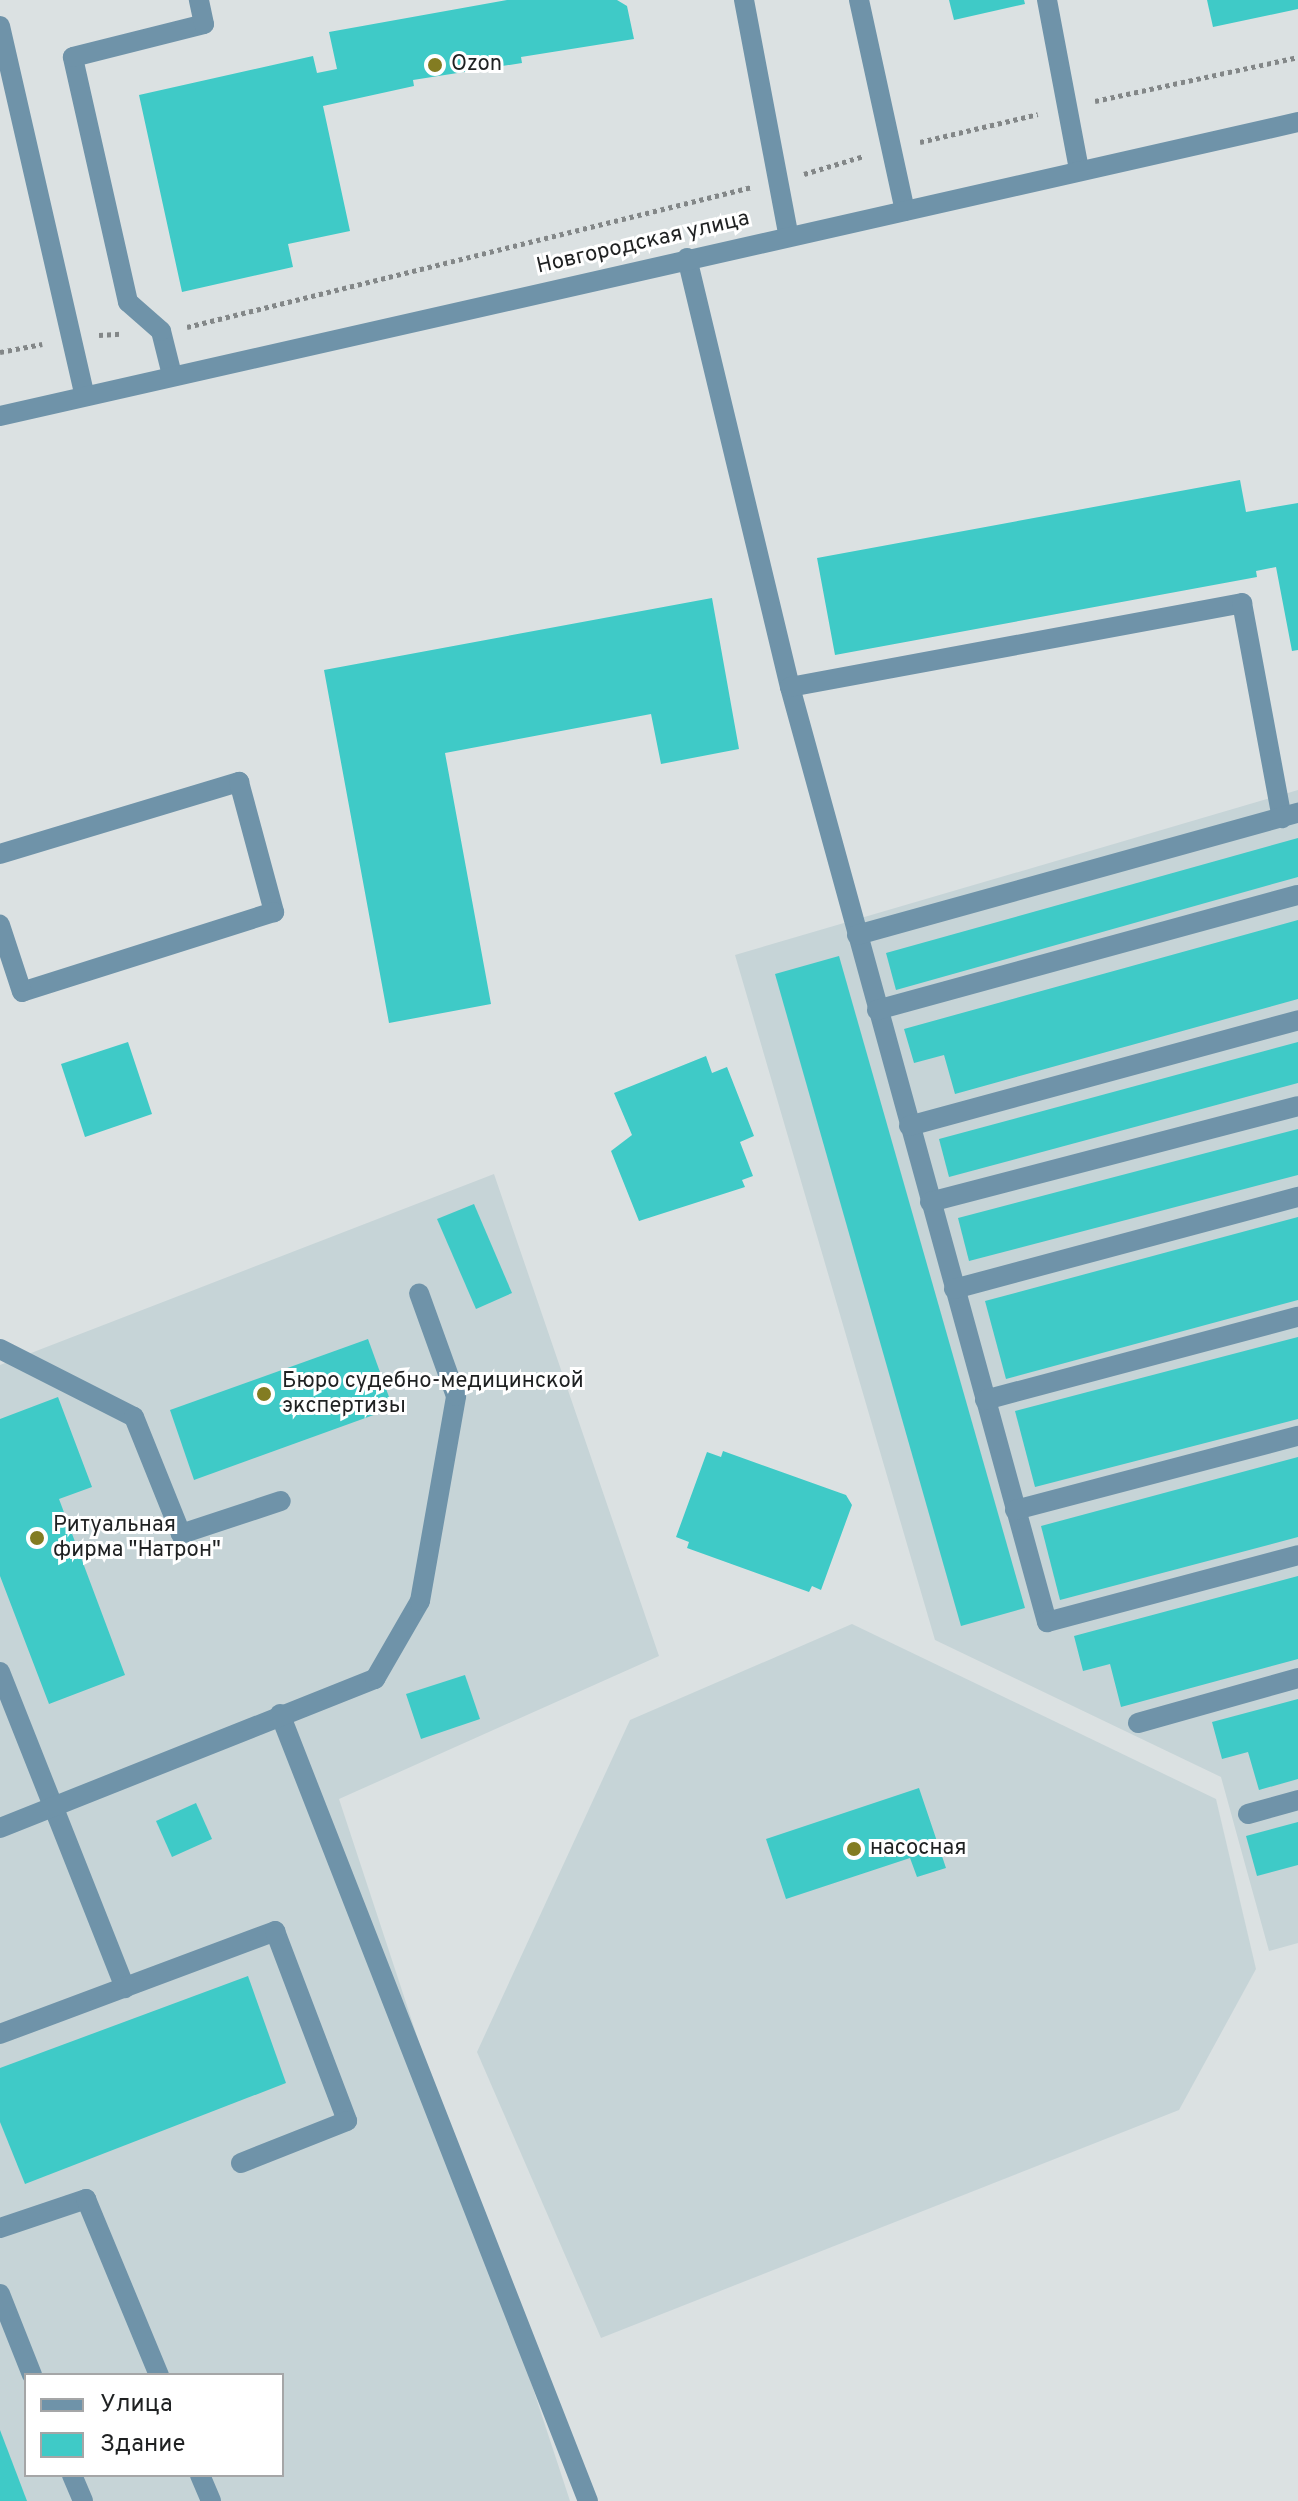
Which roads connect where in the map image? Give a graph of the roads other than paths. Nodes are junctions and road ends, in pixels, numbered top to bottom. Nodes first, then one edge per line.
1 (199, 0) edge
2 (744, 0) edge
3 (859, 0) edge
4 (1047, 0) edge
5 (0, 26) edge
6 (1298, 122) edge
7 (1079, 170) junction
8 (905, 211) junction
9 (788, 233) junction
10 (687, 258) junction
11 (172, 375) junction
12 (84, 394) junction
13 (0, 416) edge
14 (790, 687) junction
15 (1290, 815) edge
16 (0, 854) edge
17 (1298, 895) edge
18 (0, 925) edge
19 (857, 935) junction
20 (877, 1010) junction
21 (1298, 1020) edge
22 (1298, 1106) edge
23 (909, 1126) junction
24 (1298, 1197) edge
25 (930, 1202) junction
26 (954, 1289) junction
27 (419, 1293) dead end
28 (1298, 1317) edge
29 (0, 1349) edge
30 (985, 1400) junction
31 (1298, 1436) edge
32 (281, 1501) dead end
33 (1015, 1510) junction
34 (1298, 1555) edge
35 (0, 1672) edge
36 (1298, 1678) edge
37 (280, 1714) junction
38 (1138, 1723) dead end
39 (1298, 1800) edge
40 (55, 1811) junction
41 (1248, 1814) dead end
42 (0, 1828) edge
43 (125, 1988) junction
44 (0, 2034) edge
45 (241, 2163) dead end
46 (0, 2228) edge
47 (0, 2294) edge
48 (31, 2373) edge
49 (158, 2373) edge
50 (73, 2477) edge
51 (201, 2477) edge
52 (83, 2501) edge
53 (211, 2501) edge
54 (588, 2501) edge

1 - 11 street
2 - 9 street
3 - 8 street
4 - 7 street
5 - 12 street
6 - 7 street, Новгородская улица
7 - 8 street, Новгородская улица
8 - 9 street, Новгородская улица
9 - 10 street, Новгородская улица
10 - 11 street, Новгородская улица
10 - 14 street
11 - 12 street, Новгородская улица
12 - 13 street, Новгородская улица
14 - 15 street
14 - 19 street
15 - 19 street
16 - 18 street
17 - 20 street
19 - 20 street
20 - 23 street
21 - 23 street
22 - 25 street
23 - 25 street
24 - 26 street
25 - 26 street
26 - 30 street
27 - 37 street
28 - 30 street
29 - 32 street
30 - 33 street
31 - 33 street
33 - 34 street
35 - 40 street
36 - 38 street
37 - 40 street
37 - 54 street
39 - 41 street
40 - 42 street
40 - 43 street
43 - 44 street
43 - 45 street
46 - 49 street
47 - 48 street
50 - 52 street
51 - 53 street

